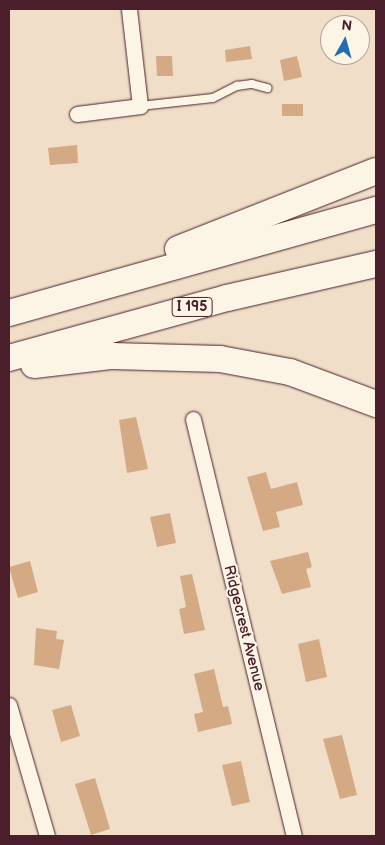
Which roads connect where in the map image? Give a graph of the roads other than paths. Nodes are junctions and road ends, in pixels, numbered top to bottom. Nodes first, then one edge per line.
1 (129, 9) edge
2 (267, 88) dead end
3 (140, 106) junction
4 (77, 114) dead end
5 (376, 171) edge
6 (376, 210) edge
7 (376, 264) edge
8 (54, 300) junction
9 (9, 313) edge
10 (9, 358) edge
11 (9, 369) edge
12 (376, 404) edge
13 (193, 419) dead end
14 (9, 705) edge
15 (47, 836) edge
16 (294, 836) edge

1 - 3 street
2 - 3 lane
3 - 4 street
5 - 8 highway
6 - 8 highway
7 - 10 highway, I 195
8 - 9 highway
11 - 12 highway
13 - 16 street, Ridgecrest Avenue
14 - 15 street

